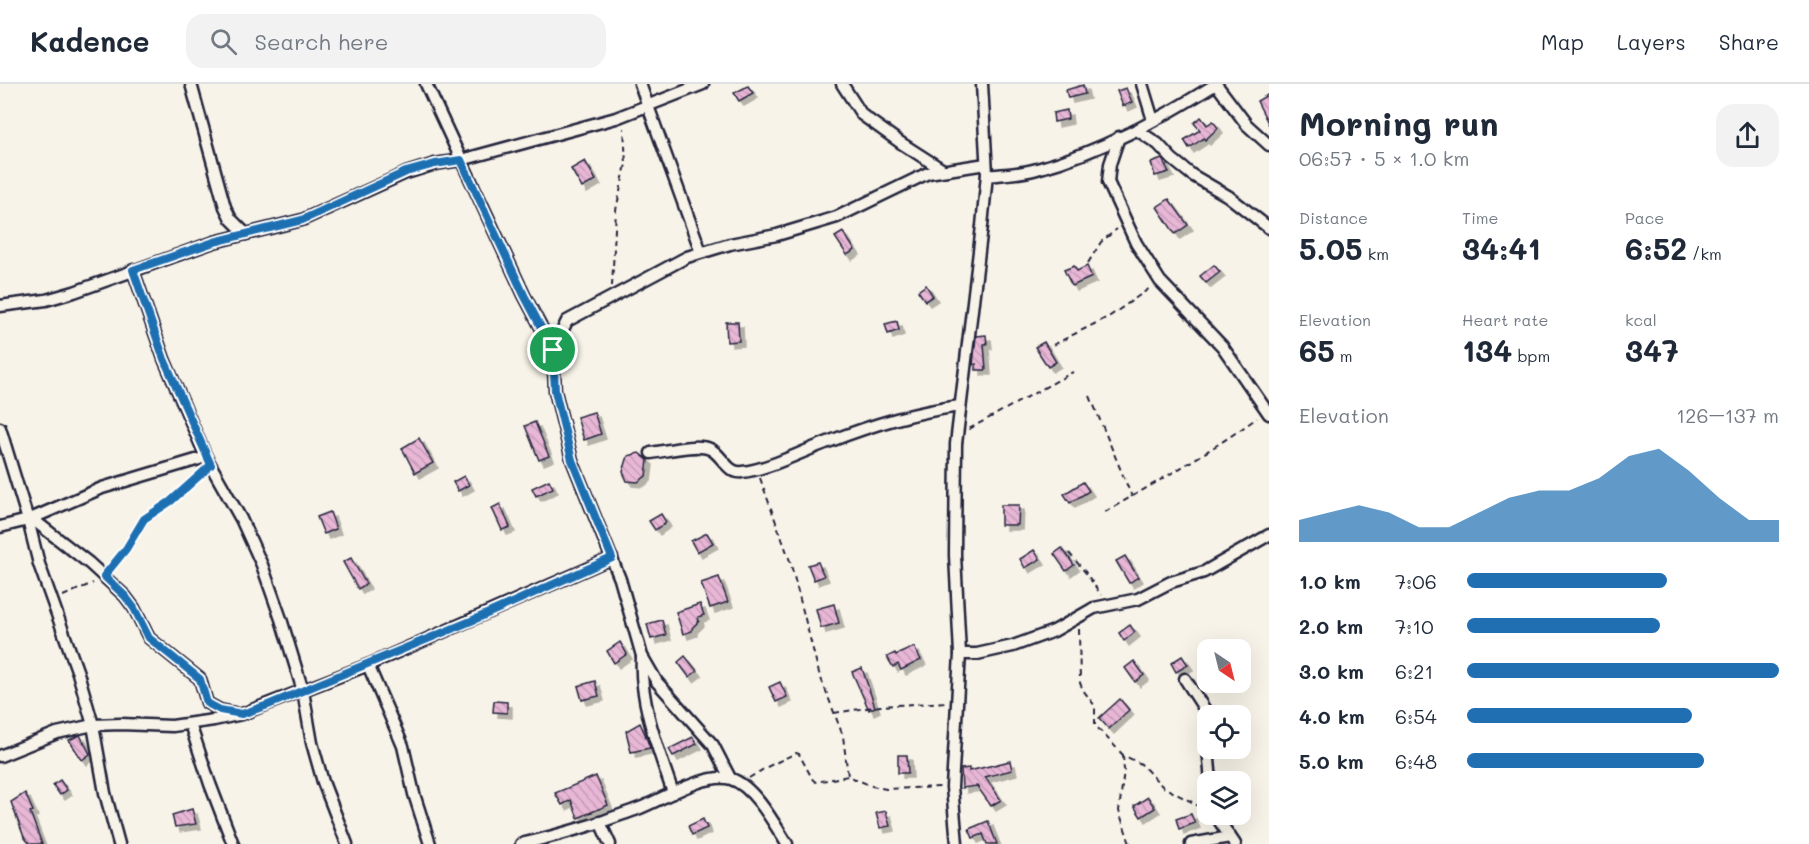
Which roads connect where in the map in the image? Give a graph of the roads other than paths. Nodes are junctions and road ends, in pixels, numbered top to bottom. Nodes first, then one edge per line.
1 (191, 84) edge
2 (426, 84) edge
3 (640, 84) edge
4 (703, 84) edge
5 (842, 84) edge
6 (982, 84) edge
7 (1142, 84) edge
8 (1216, 84) edge
9 (648, 105) junction
10 (1153, 120) junction
11 (1137, 130) junction
12 (1119, 137) junction
13 (1269, 145) edge
14 (461, 160) junction
15 (986, 164) junction
16 (943, 170) junction
17 (987, 176) junction
18 (1269, 228) edge
19 (246, 234) junction
20 (701, 252) junction
21 (133, 270) junction
22 (0, 306) edge
23 (553, 350) junction
24 (960, 406) junction
25 (1268, 412) edge
26 (0, 428) edge
27 (651, 453) dead end
28 (209, 461) junction
29 (30, 519) junction
30 (0, 527) edge
31 (1269, 534) edge
32 (612, 558) junction
33 (960, 654) junction
34 (642, 656) junction
35 (368, 664) junction
36 (1185, 679) dead end
37 (303, 692) junction
38 (1202, 705) edge
39 (242, 714) junction
40 (190, 724) junction
41 (93, 725) junction
42 (0, 756) edge
43 (729, 778) junction
44 (673, 793) junction
45 (600, 822) junction
46 (1222, 825) edge
47 (1233, 841) edge
48 (119, 844) edge
49 (233, 844) edge
50 (347, 844) edge
51 (430, 844) edge
52 (521, 844) edge
53 (610, 844) edge
54 (787, 844) edge
55 (957, 844) edge
56 (1191, 844) edge

1 - 19 street
2 - 14 street
3 - 9 street
4 - 9 street
5 - 16 street
6 - 15 street
7 - 10 street
8 - 10 street
8 - 13 street
9 - 14 street
9 - 20 street
10 - 11 street
11 - 12 street
11 - 18 street
12 - 17 street
12 - 25 street
14 - 19 street
14 - 23 street
15 - 16 street
15 - 17 street
16 - 20 street
17 - 24 street
19 - 21 street
20 - 23 street
21 - 22 street
21 - 28 street
23 - 32 street
24 - 27 street
24 - 33 street
26 - 29 street
28 - 29 street
28 - 37 street
29 - 30 street
29 - 39 street
29 - 41 street
31 - 33 street
32 - 34 street
32 - 35 street
33 - 55 street
34 - 43 street
34 - 44 street
35 - 37 street
35 - 51 street
36 - 38 street
37 - 39 street
37 - 50 street
39 - 40 street
40 - 41 street
40 - 49 street
41 - 42 street
41 - 48 street
43 - 44 street
43 - 54 street
44 - 45 street
45 - 52 street
45 - 53 street
46 - 47 street
47 - 56 street

